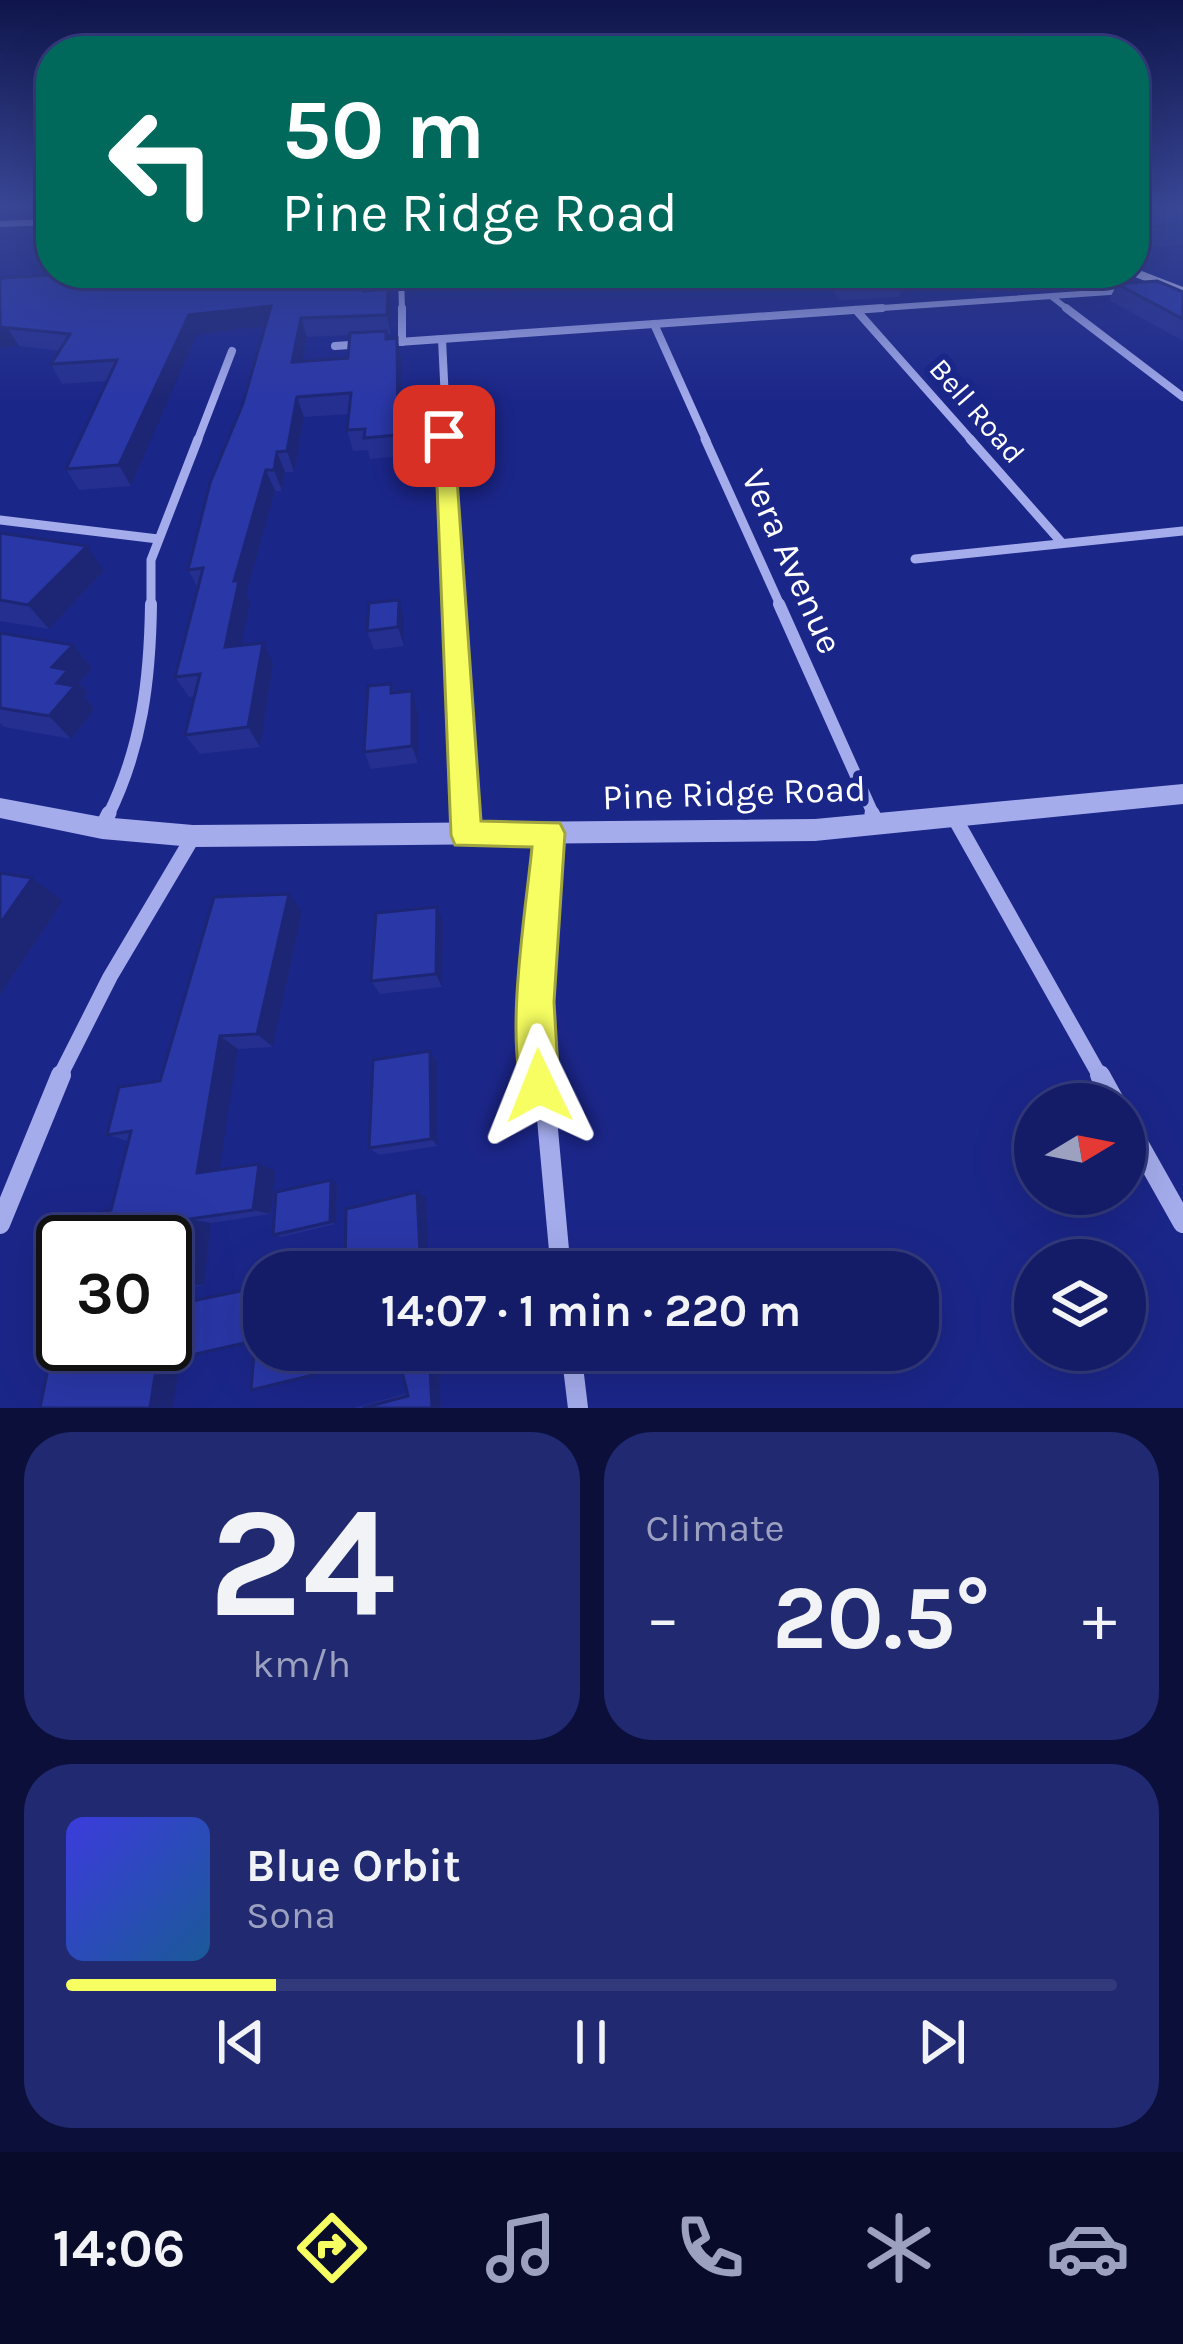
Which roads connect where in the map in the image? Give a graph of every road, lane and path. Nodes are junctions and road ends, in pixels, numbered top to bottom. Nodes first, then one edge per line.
1 (1149, 278) edge
2 (401, 288) edge
3 (1178, 290) edge
4 (1051, 296) junction
5 (856, 310) junction
6 (654, 324) junction
7 (442, 339) junction
8 (402, 342) junction
9 (335, 346) dead end
10 (232, 351) dead end
11 (1183, 397) edge
12 (0, 520) edge
13 (1183, 530) edge
14 (158, 539) junction
15 (1062, 543) junction
16 (915, 559) dead end
17 (1183, 794) edge
18 (0, 808) edge
19 (953, 815) junction
20 (878, 823) junction
21 (102, 828) junction
22 (549, 833) junction
23 (466, 835) junction
24 (194, 836) junction
25 (1104, 1083) edge
26 (1146, 1157) edge
27 (1183, 1223) edge
28 (0, 1225) edge
29 (559, 1251) edge
30 (574, 1371) edge
31 (578, 1408) edge

1 - 3 main road
2 - 8 street
3 - 4 street
4 - 5 street
4 - 11 street
5 - 6 street
5 - 15 street, Bell Road
6 - 7 street
6 - 20 street, Vera Avenue
7 - 8 street
7 - 23 street
8 - 9 street
10 - 14 street
12 - 14 street
13 - 15 street
14 - 21 street
15 - 16 street
17 - 19 street, Pine Ridge Road
18 - 21 street, Pine Ridge Road
19 - 20 street, Pine Ridge Road
19 - 25 street
20 - 22 street, Pine Ridge Road
21 - 24 street, Pine Ridge Road
22 - 23 street, Pine Ridge Road
22 - 29 street
23 - 24 street, Pine Ridge Road
24 - 28 street
26 - 27 street
30 - 31 street

